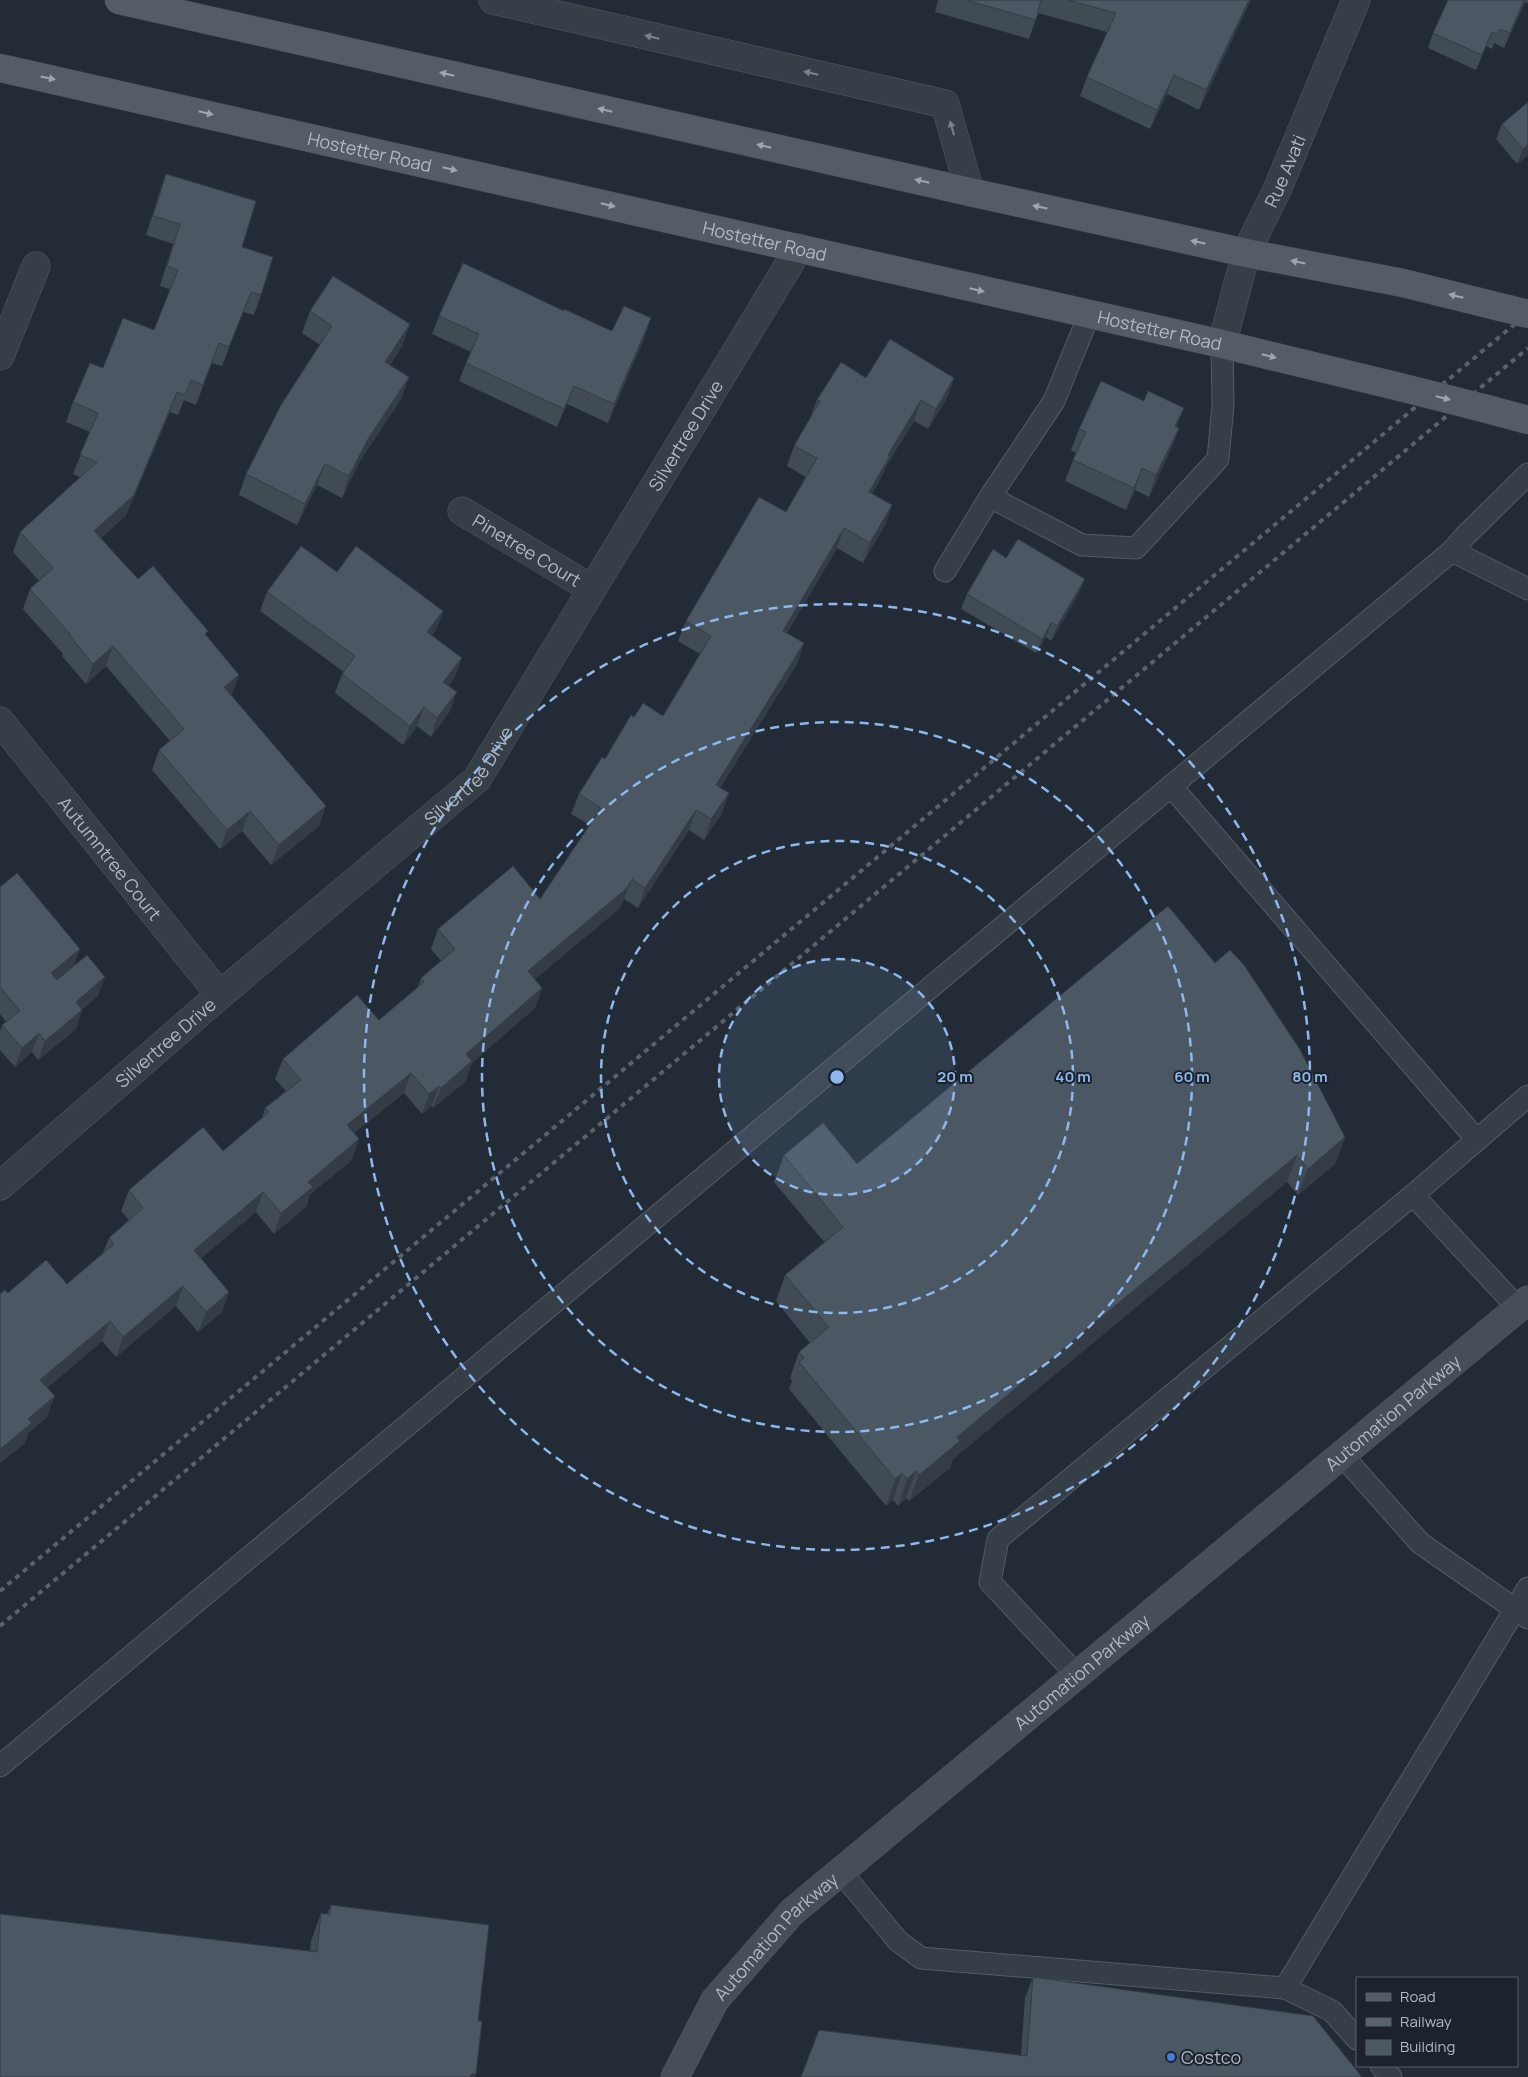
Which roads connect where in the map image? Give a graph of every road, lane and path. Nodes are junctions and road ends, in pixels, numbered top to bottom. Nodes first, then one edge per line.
1 (119, 0) edge
2 (492, 0) edge
3 (1356, 0) edge
4 (0, 68) edge
5 (970, 192) junction
6 (799, 248) junction
7 (1246, 252) junction
8 (36, 266) dead end
9 (1516, 311) edge
10 (1089, 315) junction
11 (1222, 344) junction
12 (0, 356) edge
13 (1528, 420) edge
14 (1528, 474) edge
15 (990, 497) junction
16 (462, 512) dead end
17 (1452, 551) junction
18 (945, 571) dead end
19 (592, 589) junction
20 (1528, 589) edge
21 (0, 722) edge
22 (1171, 786) junction
23 (220, 995) junction
24 (1528, 1096) edge
25 (1477, 1140) junction
26 (0, 1186) edge
27 (1413, 1195) junction
28 (1523, 1304) edge
29 (1342, 1455) junction
30 (1528, 1588) edge
31 (1522, 1614) edge
32 (1077, 1676) junction
33 (0, 1766) edge
34 (841, 1872) junction
35 (1285, 1988) junction
36 (1356, 2038) edge
37 (1382, 2067) edge
38 (676, 2077) edge
39 (1391, 2077) edge

5 -> 1 main road
5 -> 2 street
3 - 7 street, Rue Avati
4 -> 6 main road, Hostetter Road
7 -> 5 main road
6 -> 10 main road, Hostetter Road
6 - 19 street, Silvertree Drive
9 -> 7 main road
7 - 11 street, Rue Avati
8 - 12 street
10 - 11 main road, Hostetter Road
10 - 15 lane
11 -> 13 main road, Hostetter Road, bridge
11 - 15 lane
14 - 17 lane
15 - 18 lane
16 - 19 street, Pinetree Court
17 - 20 lane
17 - 22 lane
19 - 23 street, Silvertree Drive
21 - 23 street, Autumntree Court
22 - 25 lane
22 - 33 lane
23 - 26 street, Silvertree Drive
24 - 25 lane
25 - 27 lane
27 - 28 lane
27 - 32 lane
28 - 29 street, Automation Parkway
29 - 31 lane
29 - 32 street, Automation Parkway
30 - 31 lane
31 - 35 lane
32 - 34 street, Automation Parkway
34 - 35 lane
34 - 38 street, Automation Parkway
35 - 36 lane
37 - 39 lane

